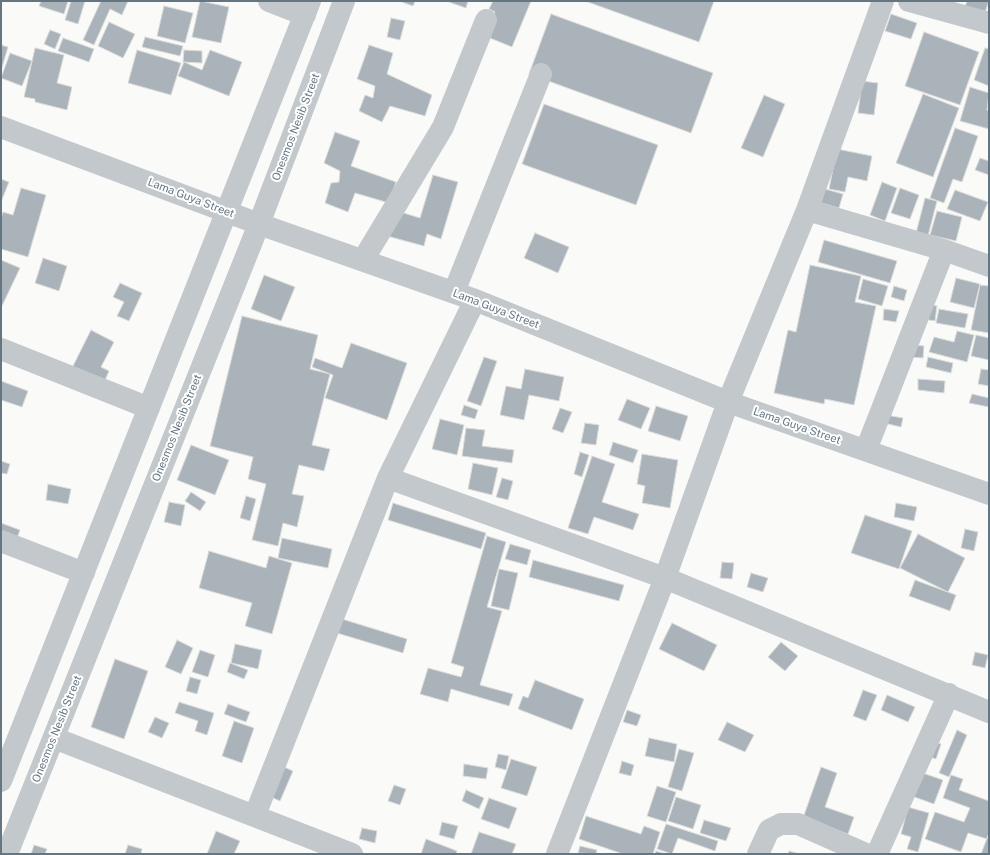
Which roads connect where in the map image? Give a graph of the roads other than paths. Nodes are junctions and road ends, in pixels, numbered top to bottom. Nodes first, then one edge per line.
1 (269, 1) edge
2 (344, 1) edge
3 (883, 1) edge
4 (909, 1) edge
5 (308, 8) edge
6 (486, 20) dead end
7 (989, 23) edge
8 (541, 74) dead end
9 (1, 127) edge
10 (807, 210) junction
11 (227, 212) junction
12 (259, 224) junction
13 (944, 250) junction
14 (363, 260) junction
15 (987, 261) edge
16 (454, 292) junction
17 (474, 300) junction
18 (1, 349) edge
19 (728, 402) junction
20 (149, 408) junction
21 (866, 450) junction
22 (388, 478) junction
23 (989, 494) edge
24 (1, 541) edge
25 (84, 573) junction
26 (665, 578) junction
27 (949, 694) junction
28 (989, 712) edge
29 (54, 738) junction
30 (1, 781) edge
31 (255, 816) junction
32 (7, 854) edge
33 (352, 854) edge
34 (557, 854) edge
35 (758, 854) edge
36 (866, 854) edge
37 (877, 854) edge

1 - 5 street
2 - 12 street, Onesmos Nesib Street
3 - 10 street
4 - 7 street
5 - 11 street
6 - 14 street
8 - 16 street
9 - 11 street, Lama Guya Street
10 - 13 street
10 - 19 street
11 - 12 street, Lama Guya Street
11 - 20 street
12 - 14 street, Lama Guya Street
12 - 29 street, Onesmos Nesib Street
13 - 15 street
13 - 21 street
14 - 16 street, Lama Guya Street
16 - 17 street, Lama Guya Street
17 - 19 street, Lama Guya Street
17 - 22 street
18 - 20 street
19 - 21 street, Lama Guya Street
19 - 26 street
20 - 25 street
21 - 23 street, Lama Guya Street
22 - 26 street
22 - 31 street
24 - 25 street
25 - 30 street
26 - 27 street
26 - 34 street
27 - 28 street
27 - 37 street
29 - 31 street
29 - 32 street, Onesmos Nesib Street
31 - 33 street
35 - 36 street

